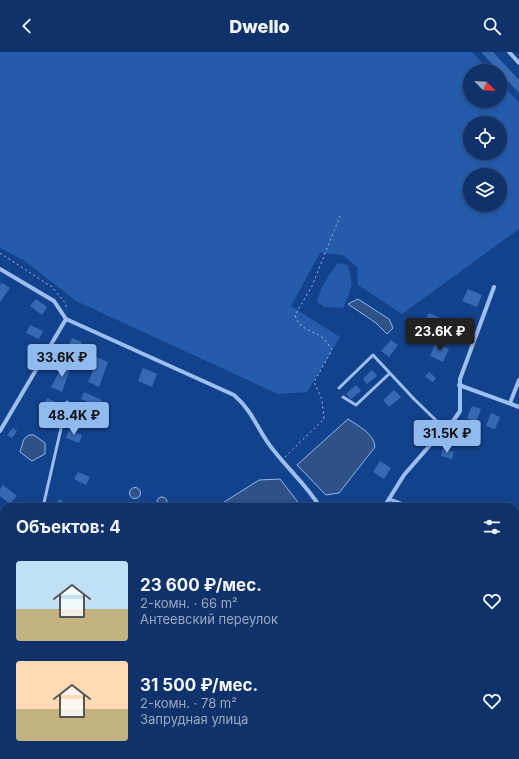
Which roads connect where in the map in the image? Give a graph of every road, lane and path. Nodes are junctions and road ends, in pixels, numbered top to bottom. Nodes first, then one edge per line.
1 (509, 52) edge
2 (519, 63) edge
3 (340, 216) dead end
4 (0, 253) edge
5 (0, 269) edge
6 (494, 287) dead end
7 (66, 319) junction
8 (390, 373) junction
9 (519, 380) edge
10 (459, 385) junction
11 (339, 388) dead end
12 (343, 397) dead end
13 (66, 402) dead end
14 (510, 403) junction
15 (519, 407) edge
16 (446, 430) junction
17 (0, 431) edge
18 (282, 460) junction
19 (389, 499) junction
20 (45, 503) edge
21 (318, 503) edge
22 (386, 503) edge
23 (400, 503) edge

1 - 2 street
3 - 18 path
4 - 7 path
5 - 7 street
6 - 10 street
7 - 17 street
7 - 18 street
8 - 11 lane
8 - 12 lane
8 - 16 lane
9 - 14 street
10 - 14 street
10 - 16 street
13 - 20 lane
14 - 15 street
16 - 19 street
18 - 21 street
19 - 22 street
19 - 23 lane

